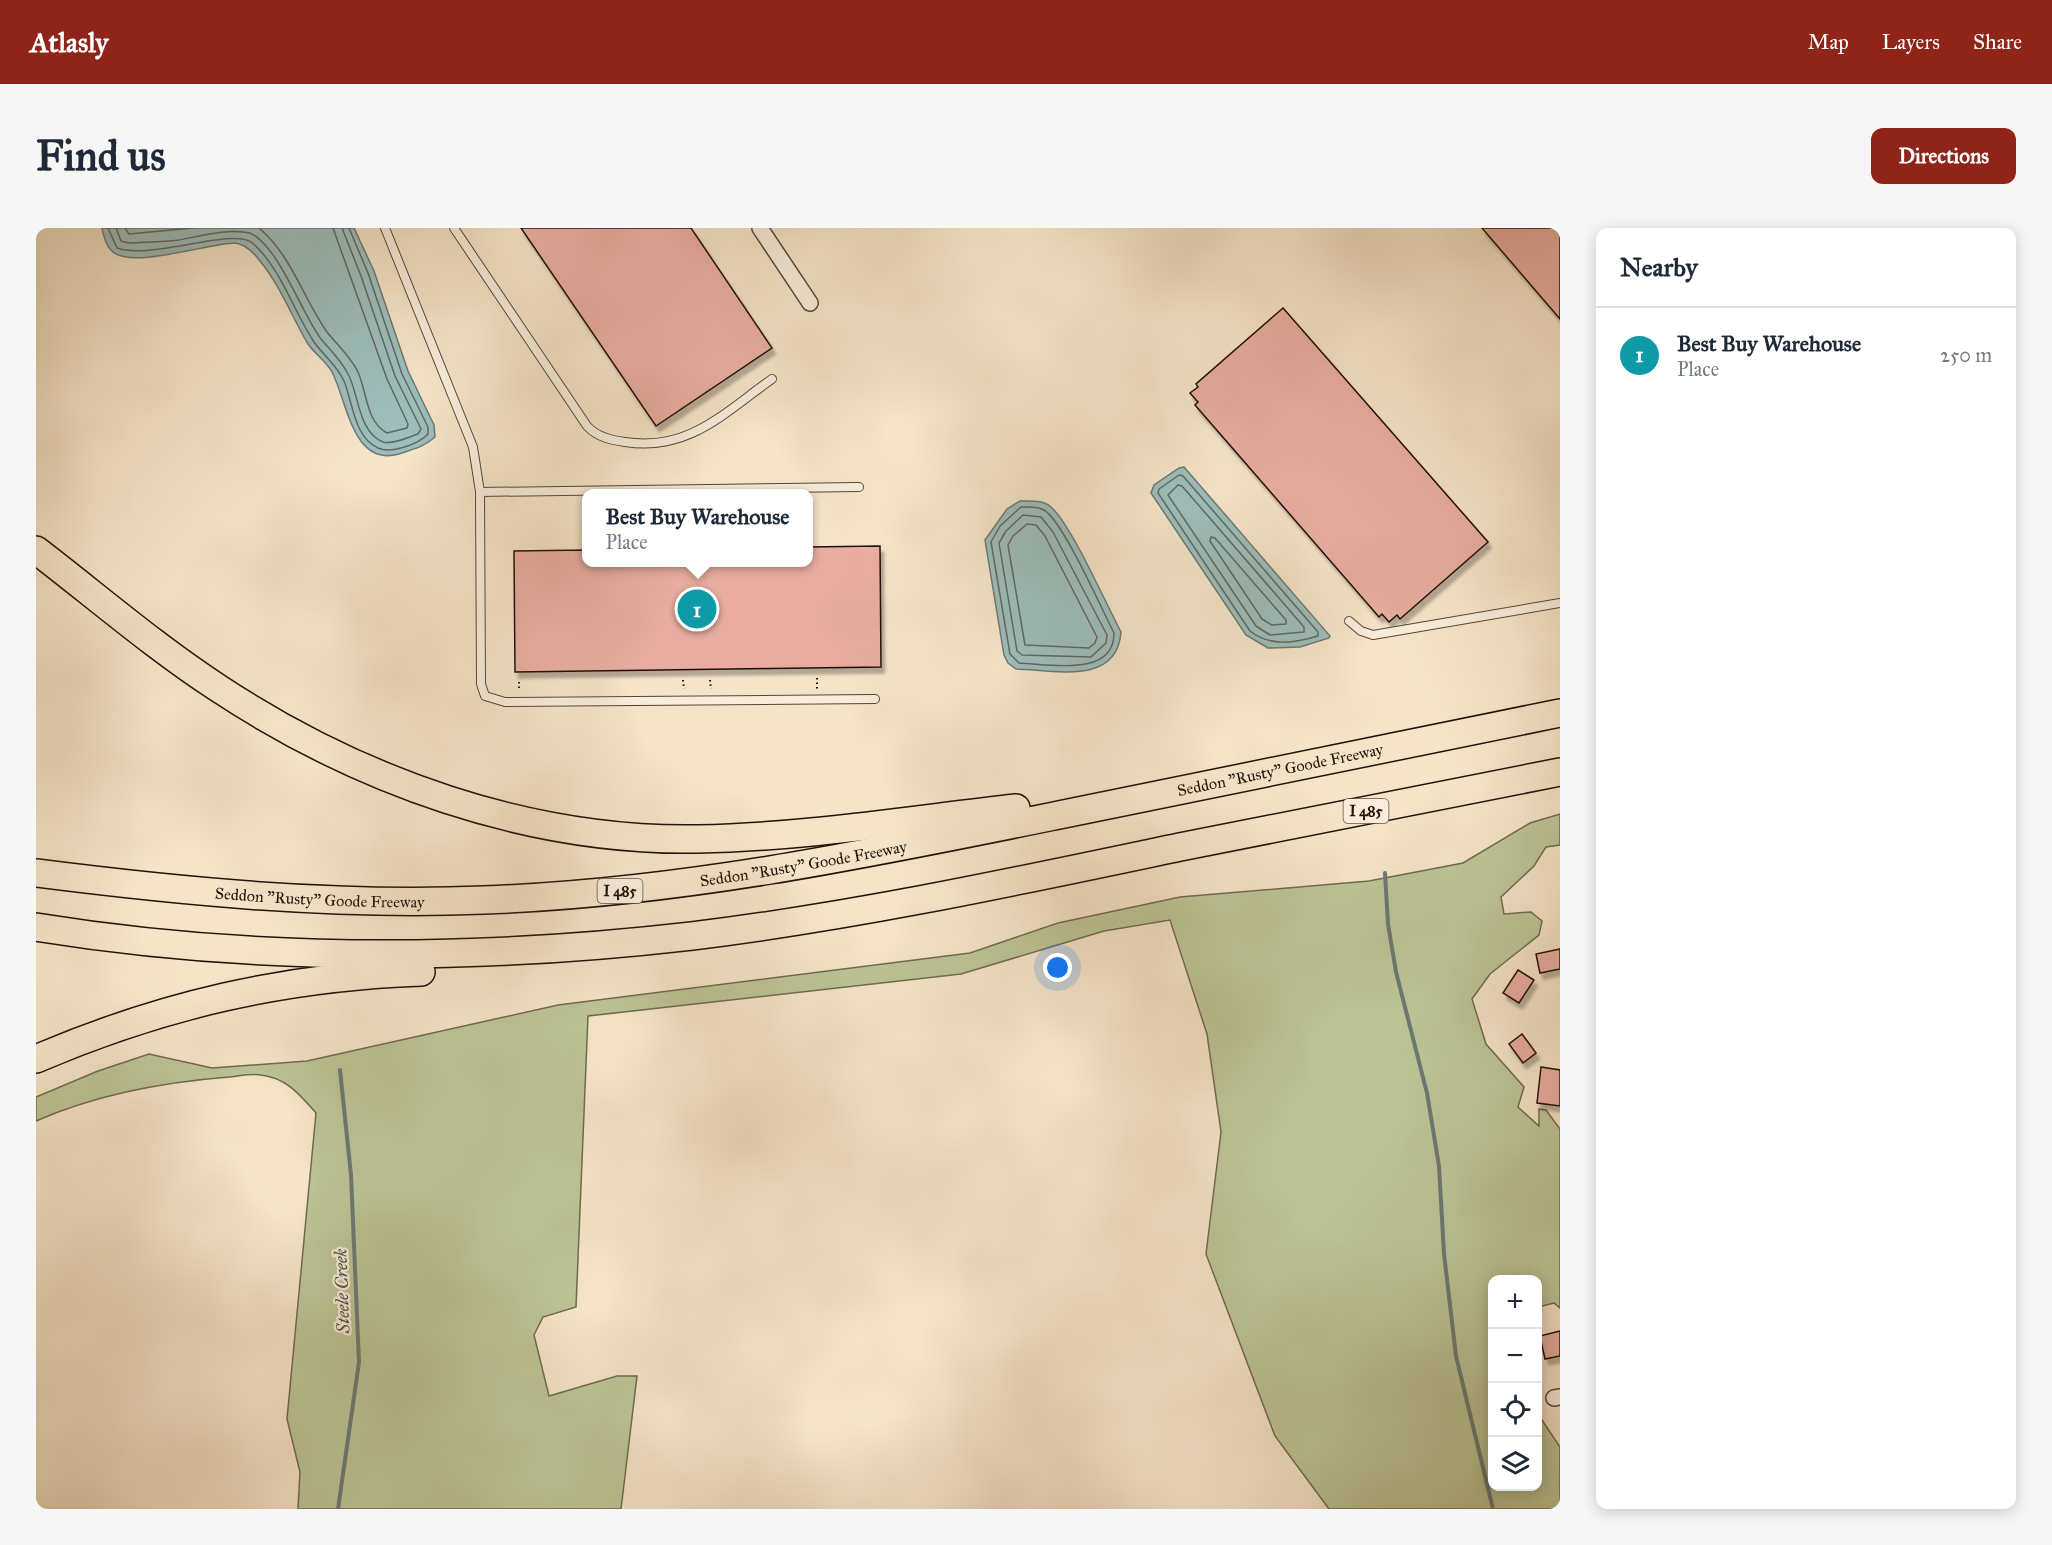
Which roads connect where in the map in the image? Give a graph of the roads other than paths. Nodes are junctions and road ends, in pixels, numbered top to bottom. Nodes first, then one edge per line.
1 (385, 228) edge
2 (454, 228) edge
3 (760, 228) edge
4 (810, 303) dead end
5 (772, 379) dead end
6 (859, 487) dead end
7 (707, 489) edge
8 (582, 491) edge
9 (480, 492) junction
10 (36, 550) edge
11 (1560, 603) edge
12 (1349, 621) dead end
13 (875, 699) dead end
14 (1560, 713) edge
15 (1560, 772) edge
16 (1196, 787) junction
17 (36, 873) edge
18 (36, 927) edge
19 (694, 936) junction
20 (36, 1059) edge

1 - 9 lane
2 - 5 lane
3 - 4 street
6 - 7 lane
8 - 9 lane
9 - 13 lane
10 - 16 highway
11 - 12 lane
14 - 16 highway, Seddon "Rusty" Goode Freeway / I 485
15 - 19 highway, I 485
16 - 17 highway, Seddon "Rusty" Goode Freeway / I 485
18 - 19 highway, I 485
19 - 20 highway

